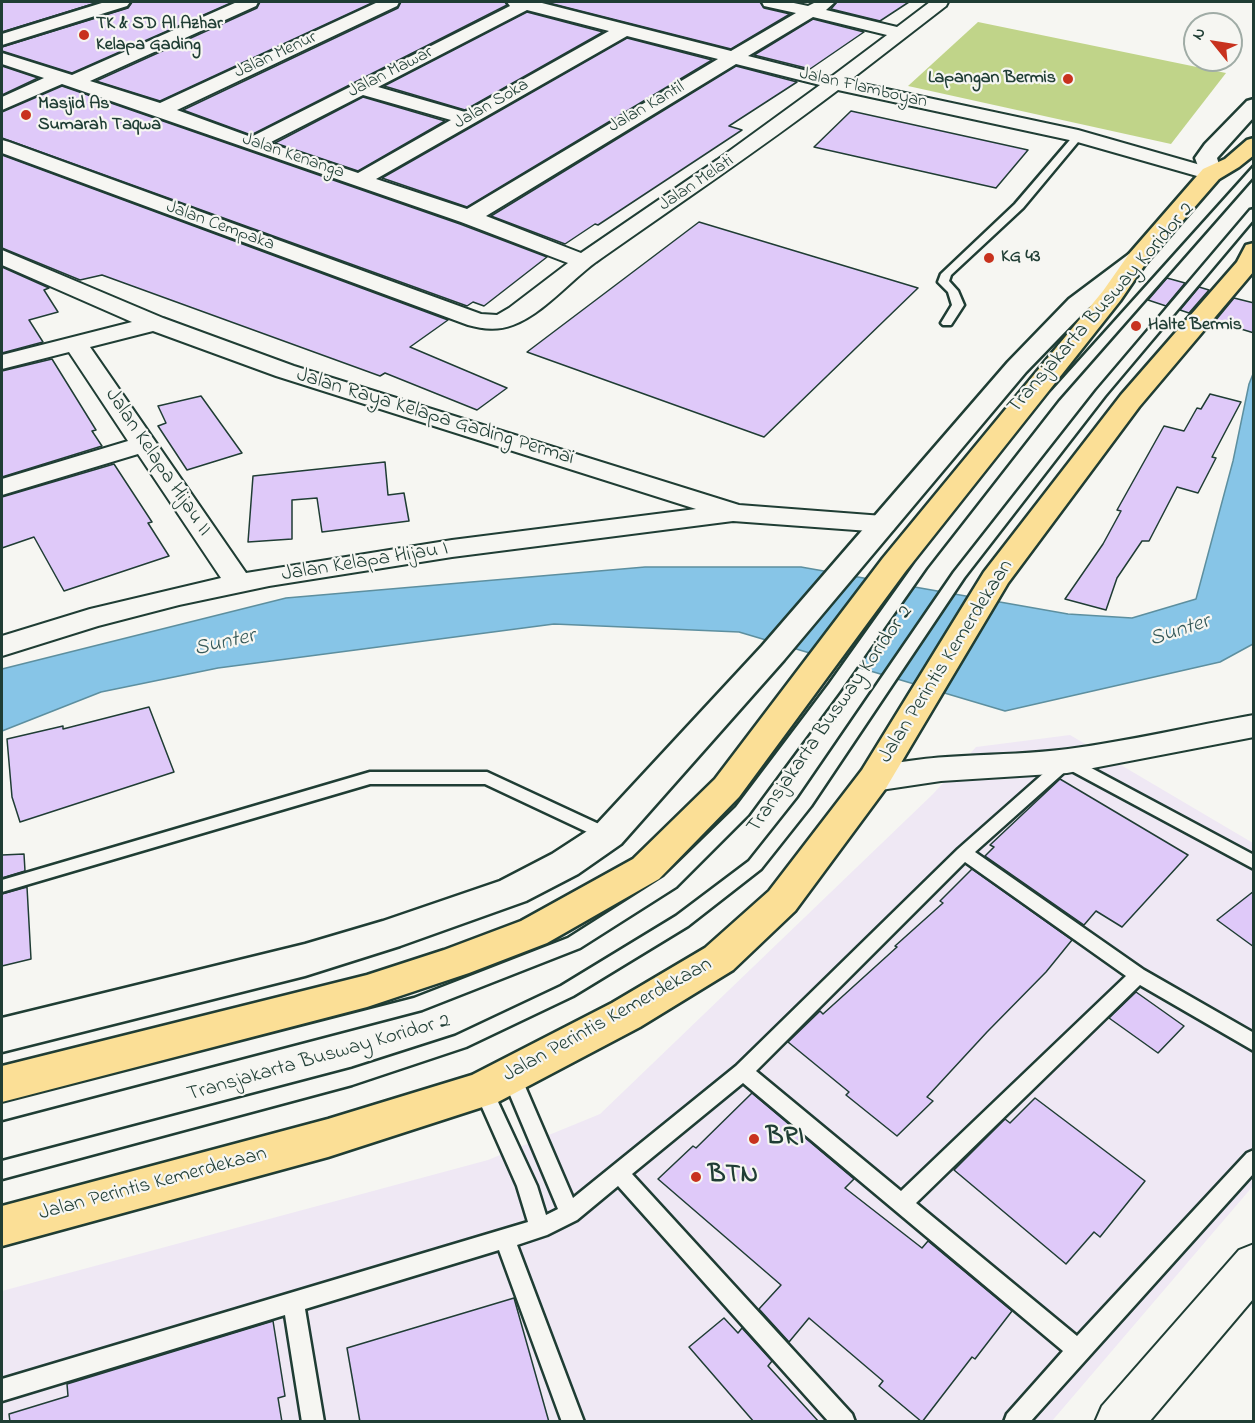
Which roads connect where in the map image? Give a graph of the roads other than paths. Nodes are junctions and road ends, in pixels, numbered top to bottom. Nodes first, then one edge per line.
1 (121, 2) edge
2 (250, 2) edge
3 (391, 2) edge
4 (523, 2) edge
5 (770, 2) edge
6 (827, 2) edge
7 (940, 2) edge
8 (810, 12) junction
9 (624, 30) junction
10 (901, 33) junction
11 (2, 40) edge
12 (2, 58) edge
13 (732, 58) junction
14 (65, 80) junction
15 (837, 84) junction
16 (361, 88) junction
17 (2, 104) edge
18 (1254, 105) edge
19 (161, 110) junction
20 (468, 119) junction
21 (1078, 136) junction
22 (252, 144) junction
23 (1254, 144) edge
24 (2, 146) edge
25 (1254, 169) edge
26 (1211, 174) junction
27 (360, 180) junction
28 (1254, 212) edge
29 (469, 217) junction
30 (2, 257) edge
31 (1251, 258) edge
32 (1137, 259) junction
33 (583, 261) junction
34 (439, 307) joint
35 (155, 323) junction
36 (947, 323) dead end
37 (75, 343) junction
38 (2, 362) edge
39 (145, 444) junction
40 (2, 487) edge
41 (736, 513) junction
42 (883, 524) junction
43 (907, 565) junction
44 (239, 584) junction
45 (2, 646) edge
46 (821, 682) junction
47 (1254, 726) edge
48 (1067, 761) junction
49 (874, 778) junction
50 (608, 835) junction
51 (964, 853) junction
52 (1254, 863) edge
53 (2, 886) edge
54 (1138, 975) junction
55 (2, 1035) edge
56 (1254, 1043) edge
57 (743, 1072) junction
58 (497, 1082) junction
59 (2, 1084) edge
60 (2, 1112) edge
61 (1254, 1160) edge
62 (2, 1170) edge
63 (620, 1175) junction
64 (901, 1204) junction
65 (570, 1213) junction
66 (2, 1226) edge
67 (540, 1228) junction
68 (505, 1239) junction
69 (1254, 1264) edge
70 (294, 1304) junction
71 (1078, 1350) junction
72 (2, 1390) edge
73 (313, 1422) edge
74 (573, 1422) edge
75 (844, 1422) edge
76 (1015, 1422) edge
77 (1118, 1422) edge

1 - 11 main road
2 - 14 street
3 - 19 street, Jalan Menur
4 - 9 street, Jalan Flamboyan
4 - 16 street, Jalan Mawar
5 - 8 street
6 - 8 street, Jalan Kantil
7 - 10 street, Jalan Melati
8 - 10 street
8 - 13 street, Jalan Kantil
9 - 13 street, Jalan Flamboyan
9 - 20 street, Jalan Soka
10 - 15 street, Jalan Melati
12 - 14 street, Jalan Kenanga
13 - 15 street, Jalan Flamboyan
13 - 29 street, Jalan Kantil
14 - 17 street
14 - 19 street, Jalan Kenanga
15 - 21 street, Jalan Flamboyan
15 - 33 street, Jalan Melati
16 - 20 street
16 - 22 street, Jalan Mawar
18 - 26 main road
19 - 22 street, Jalan Kenanga
20 - 27 street, Jalan Soka
21 - 26 street, Jalan Flamboyan
21 - 36 lane
22 - 27 street, Jalan Kenanga
23 - 26 highway
24 - 34 street, Jalan Cempaka
25 - 43 lane, Transjakarta Busway Koridor 2
26 - 32 highway
27 - 29 street, Jalan Kenanga
28 - 62 lane, Transjakarta Busway Koridor 2
29 - 33 street, Jalan Kenanga
30 - 35 street, Jalan Raya Kelapa Gading Permai
31 - 49 highway, Jalan Perintis Kemerdekaan
32 - 42 main road
32 - 43 highway
33 - 34 street, Jalan Melati
35 - 37 street
35 - 41 street, Jalan Raya Kelapa Gading Permai
37 - 38 street
37 - 39 street, Jalan Kelapa Hijau II
39 - 40 street
39 - 44 street, Jalan Kelapa Hijau II
41 - 42 street, Jalan Raya Kelapa Gading Permai
41 - 44 street, Jalan Kelapa Hijau I
42 - 50 main road
43 - 46 highway
44 - 45 street, Jalan Kelapa Hijau I
46 - 59 highway
46 - 60 lane, Transjakarta Busway Koridor 2
47 - 48 street
48 - 49 street
48 - 51 lane
48 - 52 lane
49 - 58 highway, Jalan Perintis Kemerdekaan
50 - 53 lane
50 - 55 main road
51 - 54 lane
51 - 57 lane
54 - 56 lane
54 - 64 lane
57 - 63 lane
57 - 64 lane
58 - 65 lane
58 - 66 highway, Jalan Perintis Kemerdekaan
58 - 67 lane
61 - 71 lane
63 - 65 lane
63 - 75 lane
64 - 71 lane
65 - 67 lane
67 - 68 lane
68 - 70 lane
68 - 74 lane
69 - 77 street
70 - 72 lane
70 - 73 lane
71 - 76 lane

